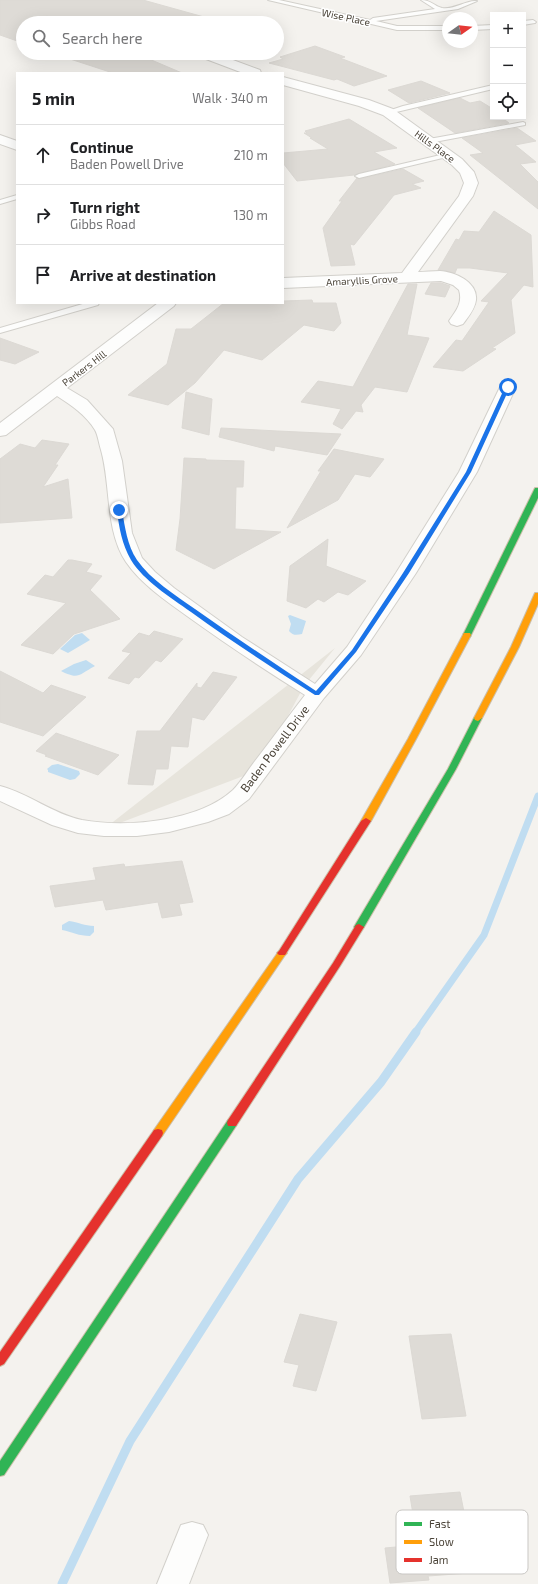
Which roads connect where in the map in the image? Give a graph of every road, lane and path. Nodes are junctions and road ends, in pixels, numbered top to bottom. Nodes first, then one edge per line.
1 (271, 0) edge
2 (424, 0) edge
3 (474, 1) edge
4 (442, 10) junction
5 (366, 22) junction
6 (533, 22) dead end
7 (526, 23) edge
8 (490, 26) edge
9 (478, 27) edge
10 (442, 28) edge
11 (221, 60) edge
12 (252, 72) edge
13 (284, 81) edge
14 (490, 88) edge
15 (388, 112) junction
16 (523, 124) dead end
17 (0, 139) edge
18 (429, 142) junction
19 (16, 146) edge
20 (449, 156) junction
21 (360, 176) dead end
22 (16, 197) edge
23 (0, 202) edge
24 (407, 277) junction
25 (284, 283) edge
26 (92, 304) edge
27 (167, 304) edge
28 (457, 321) dead end
29 (0, 331) edge
30 (508, 387) dead end
31 (57, 389) junction
32 (0, 431) edge
33 (538, 490) edge
34 (538, 595) edge
35 (317, 694) junction
36 (0, 793) edge
37 (0, 1361) edge
38 (0, 1471) edge
39 (192, 1536) dead end
40 (173, 1584) edge

1 - 5 lane, Wise Place
2 - 4 lane
3 - 4 lane
4 - 5 lane
5 - 10 lane, Wise Place
6 - 7 lane
8 - 9 lane
11 - 12 street
13 - 15 street, Hills Place
14 - 15 lane
15 - 18 street, Hills Place
16 - 18 lane
17 - 19 street
18 - 20 street, Hills Place
20 - 21 lane
20 - 24 street, Hills Place
22 - 23 lane
24 - 25 street, Amaryllis Grove
24 - 28 street, Amaryllis Grove
26 - 29 lane
27 - 31 street, Parkers Hill
30 - 35 street, Baden Powell Drive
31 - 32 street, Parkers Hill
31 - 35 street
33 - 37 highway
34 - 38 highway
35 - 36 street, Baden Powell Drive
39 - 40 street

